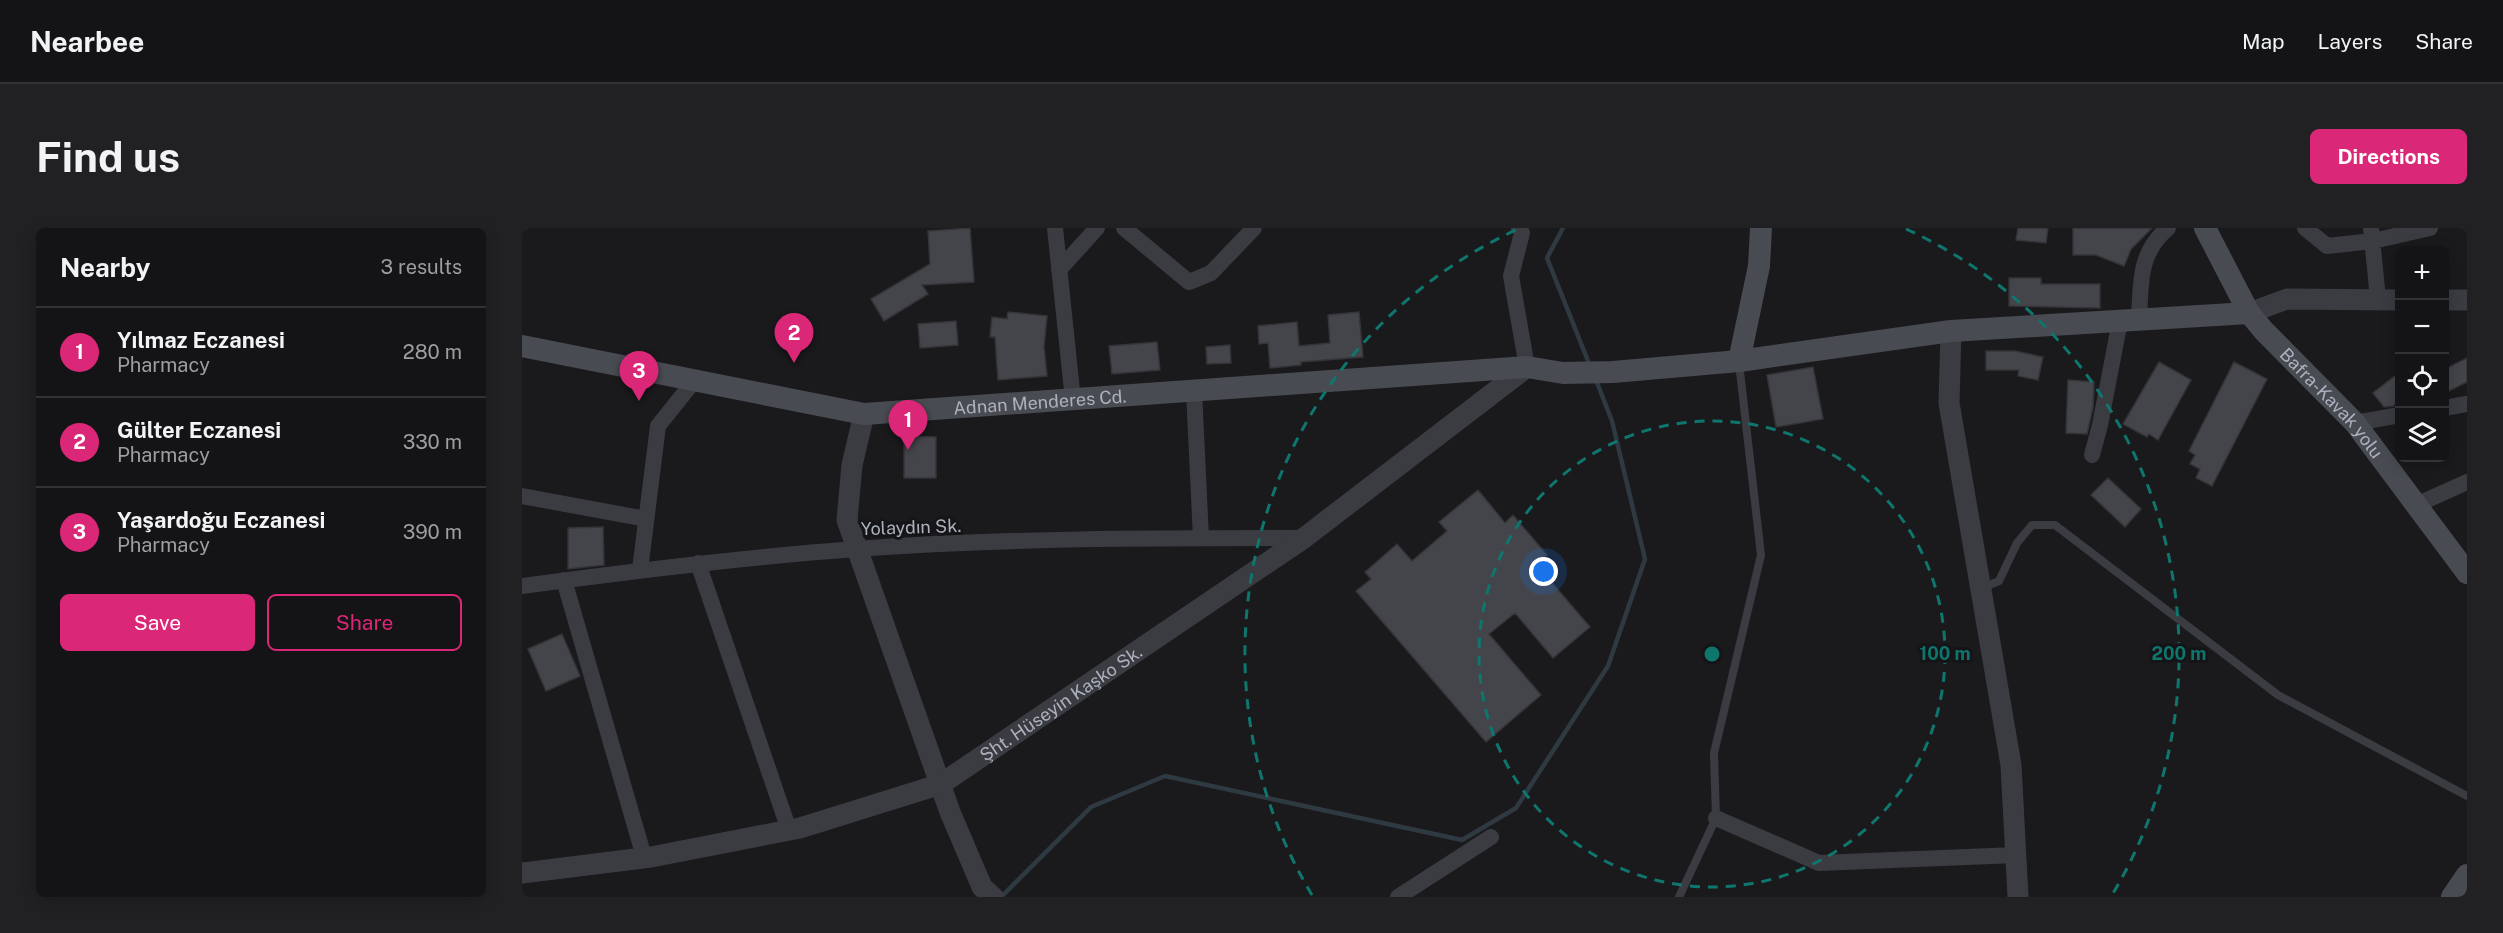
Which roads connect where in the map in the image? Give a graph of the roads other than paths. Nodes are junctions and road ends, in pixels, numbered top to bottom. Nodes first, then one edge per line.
1 (1055, 228) edge
2 (1097, 228) edge
3 (1124, 228) edge
4 (1254, 228) edge
5 (1519, 228) edge
6 (1761, 228) edge
7 (2168, 228) edge
8 (2205, 228) edge
9 (2305, 228) edge
10 (2430, 228) edge
11 (2372, 235) edge
12 (1059, 270) junction
13 (2378, 299) junction
14 (2395, 300) edge
15 (2449, 300) edge
16 (2467, 300) edge
17 (2249, 313) junction
18 (2129, 320) junction
19 (1951, 331) junction
20 (522, 346) edge
21 (1739, 362) junction
22 (1527, 367) junction
23 (694, 381) junction
24 (1194, 391) junction
25 (1073, 400) junction
26 (2467, 404) edge
27 (2449, 407) edge
28 (864, 414) junction
29 (2395, 416) edge
30 (2355, 423) junction
31 (2092, 454) dead end
32 (2467, 482) edge
33 (522, 496) edge
34 (2416, 505) junction
35 (646, 519) junction
36 (1201, 538) junction
37 (1305, 538) junction
38 (857, 549) junction
39 (698, 563) junction
40 (640, 570) junction
41 (2467, 573) edge
42 (564, 580) junction
43 (522, 586) edge
44 (1982, 588) junction
45 (941, 784) junction
46 (2467, 795) edge
47 (1716, 818) junction
48 (789, 830) junction
49 (1491, 837) dead end
50 (2016, 855) junction
51 (644, 858) junction
52 (522, 873) edge
53 (2467, 874) edge
54 (988, 892) edge
55 (1398, 897) edge
56 (1679, 897) edge
57 (2018, 897) edge
58 (2452, 897) edge

1 - 12 street
2 - 12 street
3 - 4 street
5 - 22 street
6 - 21 main road
7 - 18 street
8 - 17 main road, Bafra-Kavak yolu
9 - 11 street
10 - 11 street
11 - 13 street
12 - 25 street
13 - 14 street
13 - 17 street
15 - 16 street
17 - 18 main road, Adnan Menderes Cd.
17 - 30 main road, Bafra-Kavak yolu
18 - 19 main road, Adnan Menderes Cd.
18 - 31 street
19 - 21 main road, Adnan Menderes Cd.
19 - 44 street
20 - 23 main road, Adnan Menderes Cd.
21 - 22 main road, Adnan Menderes Cd.
21 - 47 lane
22 - 24 main road, Adnan Menderes Cd.
22 - 37 street, Şht. Hüseyin Kaşko Sk.
23 - 28 main road, Adnan Menderes Cd.
23 - 35 street
24 - 25 main road, Adnan Menderes Cd.
24 - 36 street
25 - 28 main road, Adnan Menderes Cd.
26 - 27 street
28 - 38 street
29 - 30 street
30 - 34 main road, Bafra-Kavak yolu
32 - 34 street
33 - 35 street
34 - 41 main road, Bafra-Kavak yolu
35 - 40 street
36 - 37 street, Yolaydın Sk.
36 - 38 street, Yolaydın Sk.
37 - 45 street, Şht. Hüseyin Kaşko Sk.
38 - 39 street, Yolaydın Sk.
38 - 45 street
39 - 40 street, Yolaydın Sk.
39 - 48 street
40 - 42 street, Yolaydın Sk.
42 - 43 street, Yolaydın Sk.
42 - 51 street
44 - 46 lane
44 - 50 street
45 - 48 street, Şht. Hüseyin Kaşko Sk.
45 - 54 street
47 - 50 street
47 - 56 lane
48 - 51 street, Şht. Hüseyin Kaşko Sk.
49 - 55 street
50 - 57 street
51 - 52 street, Şht. Hüseyin Kaşko Sk.
53 - 58 main road

